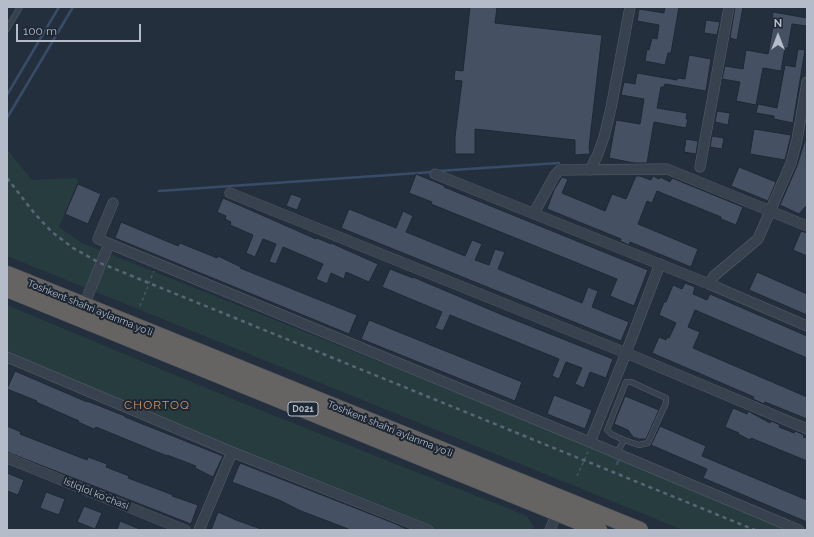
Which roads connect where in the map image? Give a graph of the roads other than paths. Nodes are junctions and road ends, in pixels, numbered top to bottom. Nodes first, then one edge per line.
1 (20, 7) edge
2 (630, 7) edge
3 (729, 7) edge
4 (7, 29) edge
5 (807, 82) edge
6 (700, 168) dead end
7 (590, 170) junction
8 (435, 174) dead end
9 (230, 193) dead end
10 (113, 203) dead end
11 (771, 210) junction
12 (534, 213) junction
13 (807, 214) edge
14 (804, 224) edge
15 (109, 244) junction
16 (660, 264) junction
17 (7, 274) edge
18 (709, 284) junction
19 (7, 289) edge
20 (84, 305) junction
21 (807, 326) edge
22 (626, 353) junction
23 (7, 357) edge
24 (807, 429) edge
25 (624, 440) junction
26 (591, 442) junction
27 (232, 452) junction
28 (617, 453) junction
29 (7, 458) edge
30 (559, 505) junction
31 (185, 530) edge
32 (199, 530) edge
33 (428, 530) edge
34 (550, 530) edge
35 (599, 530) edge
36 (640, 530) edge
37 (800, 530) edge

1 - 4 lane
2 - 7 street
3 - 6 street
5 - 11 street
7 - 11 street
7 - 12 street
8 - 12 street
9 - 22 street
10 - 15 street
11 - 14 street
11 - 18 street
12 - 16 street
13 - 14 street
15 - 20 street
15 - 26 street
16 - 18 street
16 - 22 street
17 - 20 highway, Toshkent shahri aylanma yoʻli / D021
18 - 21 street
19 - 30 highway, Toshkent shahri aylanma yoʻli / D021
20 - 30 highway, Toshkent shahri aylanma yoʻli / D021
22 - 24 street
22 - 26 street
23 - 27 street
25 - 25 lane
25 - 28 lane
26 - 28 street
27 - 32 street
27 - 33 street
28 - 37 street
29 - 31 street, Istiqlol koʻchasi
30 - 34 street
30 - 35 highway, Toshkent shahri aylanma yoʻli / D021
30 - 36 highway, Toshkent shahri aylanma yoʻli / D021

